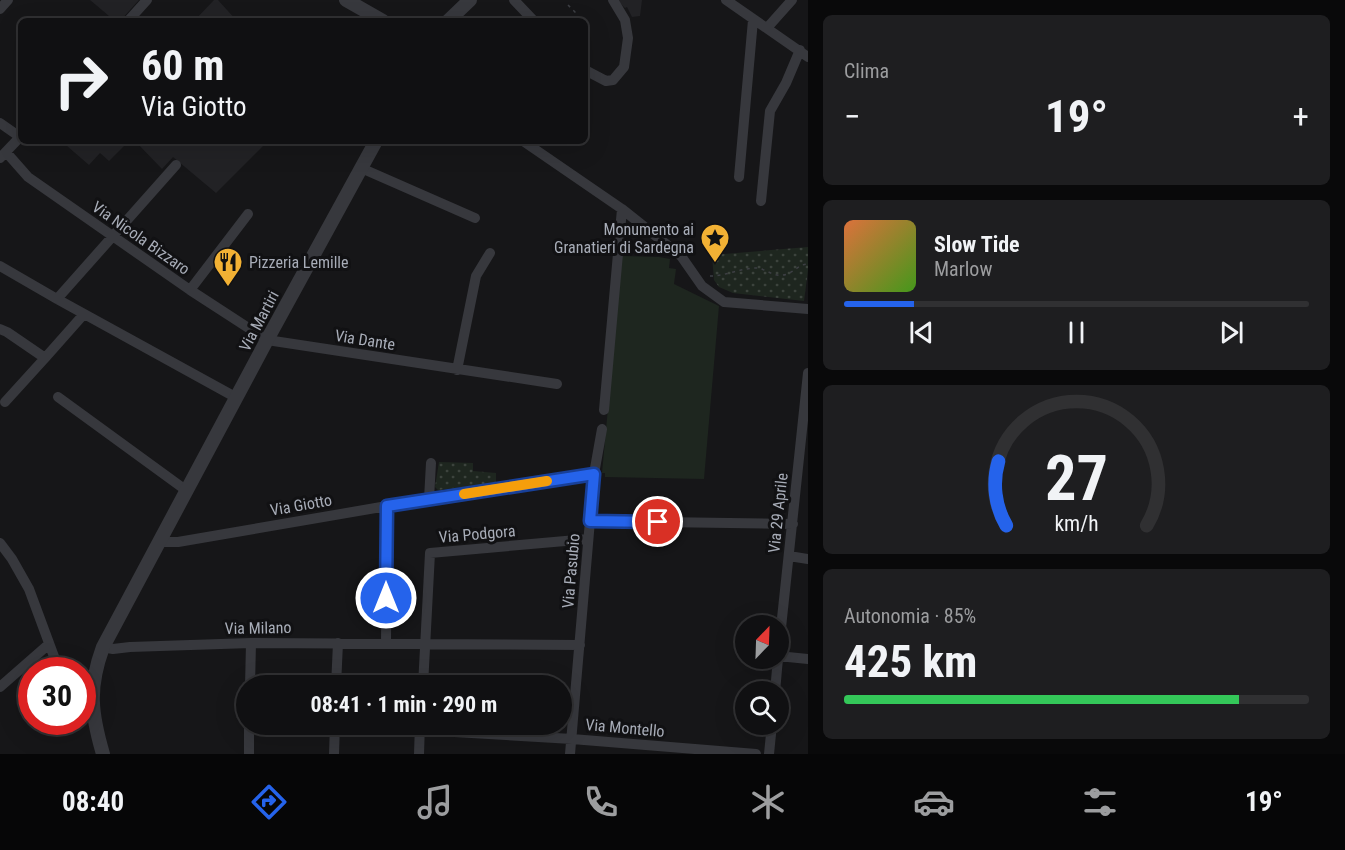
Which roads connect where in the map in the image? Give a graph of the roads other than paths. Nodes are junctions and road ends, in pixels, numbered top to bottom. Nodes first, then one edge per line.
1 (8, 0) edge
2 (147, 0) edge
3 (346, 0) edge
4 (470, 0) edge
5 (514, 0) edge
6 (613, 0) edge
7 (726, 0) edge
8 (792, 0) edge
9 (0, 9) edge
10 (131, 18) edge
11 (378, 18) edge
12 (451, 18) edge
13 (531, 18) edge
14 (753, 20) junction
15 (767, 28) junction
16 (804, 54) edge
17 (588, 72) edge
18 (0, 123) edge
19 (18, 135) edge
20 (18, 140) edge
21 (374, 144) edge
22 (527, 144) edge
23 (3, 155) edge
24 (176, 165) dead end
25 (361, 168) junction
26 (739, 177) dead end
27 (761, 201) dead end
28 (622, 209) junction
29 (248, 214) dead end
30 (475, 218) dead end
31 (113, 237) junction
32 (490, 253) dead end
33 (0, 266) edge
34 (190, 290) junction
35 (57, 299) junction
36 (808, 309) edge
37 (84, 314) junction
38 (0, 329) edge
39 (267, 340) junction
40 (45, 358) junction
41 (458, 370) junction
42 (808, 373) edge
43 (557, 384) dead end
44 (58, 397) dead end
45 (237, 398) junction
46 (5, 402) dead end
47 (604, 410) dead end
48 (602, 429) dead end
49 (431, 463) dead end
50 (594, 474) junction
51 (187, 491) junction
52 (429, 499) junction
53 (387, 506) junction
54 (590, 521) junction
55 (793, 524) junction
56 (161, 537) junction
57 (588, 539) junction
58 (0, 543) edge
59 (789, 556) junction
60 (808, 559) edge
61 (783, 615) edge
62 (110, 634) junction
63 (251, 643) junction
64 (338, 643) junction
65 (49, 644) junction
66 (386, 644) junction
67 (425, 645) junction
68 (580, 645) junction
69 (130, 646) junction
70 (103, 647) junction
71 (54, 657) edge
72 (789, 658) edge
73 (808, 659) edge
74 (96, 665) edge
75 (250, 675) edge
76 (337, 675) edge
77 (424, 675) edge
78 (0, 687) edge
79 (96, 730) edge
80 (249, 735) edge
81 (335, 735) edge
82 (420, 735) edge
83 (517, 735) edge
84 (771, 735) edge
85 (572, 739) junction
86 (103, 754) edge
87 (249, 754) edge
88 (334, 754) edge
89 (419, 754) edge
90 (570, 754) edge
91 (756, 754) edge
92 (769, 754) edge

1 - 9 street
2 - 10 street
3 - 11 street
4 - 12 street
5 - 13 street
6 - 17 street
7 - 14 street
8 - 15 street
14 - 15 street
14 - 26 street
15 - 16 street
16 - 27 street
18 - 19 street
20 - 23 street
21 - 25 street, Via Martiri
22 - 28 street
23 - 31 street, Via Nicola Bizzaro
24 - 31 street
25 - 30 street
25 - 39 street, Via Martiri
28 - 36 street
28 - 47 street
29 - 34 street
31 - 34 street, Via Nicola Bizzaro
31 - 35 street
32 - 41 street
33 - 35 street
34 - 39 street, Via Nicola Bizzaro
35 - 37 street
37 - 40 street
37 - 45 street
38 - 40 street
39 - 41 street, Via Dante
39 - 45 street, Via Martiri
40 - 46 street
41 - 43 street, Via Dante
42 - 55 street, Via 29 Aprile
44 - 51 street
45 - 51 street, Via Martiri
48 - 50 street
49 - 52 street
50 - 52 street, Via Giotto
50 - 54 street
51 - 56 street, Via Martiri
52 - 53 street, Via Giotto
53 - 56 street, Via Giotto
53 - 66 street
54 - 55 street, Via Pasubio
54 - 57 street, Via Pasubio
55 - 59 street, Via 29 Aprile
56 - 62 street, Via Martiri
57 - 67 street, Via Podgora
57 - 68 street, Via Pasubio
58 - 65 street
59 - 60 street
59 - 61 street, Via 29 Aprile
62 - 69 street
62 - 70 street, Via Martiri
63 - 64 street, Via Milano
63 - 69 street, Via Milano
63 - 75 street
64 - 66 street, Via Milano
64 - 76 street
65 - 71 street
65 - 78 street
66 - 67 street, Via Milano
67 - 68 street, Via Milano
67 - 77 street, Via Podgora
68 - 85 street, Via Pasubio
69 - 70 street, Via Milano
70 - 74 street, Via Martiri
72 - 73 street
79 - 86 street, Via Martiri
80 - 87 street
81 - 88 street
82 - 89 street
83 - 85 street, Via Montello
84 - 92 street
85 - 90 street, Via Pasubio
85 - 91 street, Via Montello

